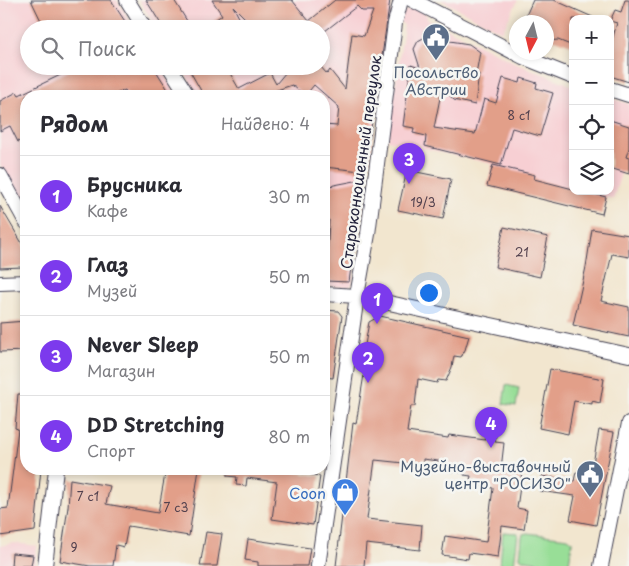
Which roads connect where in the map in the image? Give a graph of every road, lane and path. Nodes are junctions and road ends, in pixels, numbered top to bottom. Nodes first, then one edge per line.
1 (127, 0) edge
2 (401, 0) edge
3 (412, 0) edge
4 (139, 20) edge
5 (569, 74) edge
6 (175, 75) edge
7 (184, 90) edge
8 (614, 90) edge
9 (629, 95) edge
10 (0, 175) edge
11 (20, 211) edge
12 (20, 282) edge
13 (0, 283) edge
14 (330, 294) edge
15 (357, 296) junction
16 (629, 355) edge
17 (629, 423) edge
18 (55, 475) edge
19 (45, 566) edge
20 (318, 566) edge
21 (601, 566) edge

1 - 4 street
2 - 15 street, Староконюшенный переулок
3 - 5 street
6 - 7 street
8 - 9 street
10 - 11 street
12 - 13 street
14 - 15 street
15 - 16 street
15 - 20 street, Староконюшенный переулок
17 - 21 street
18 - 19 street

